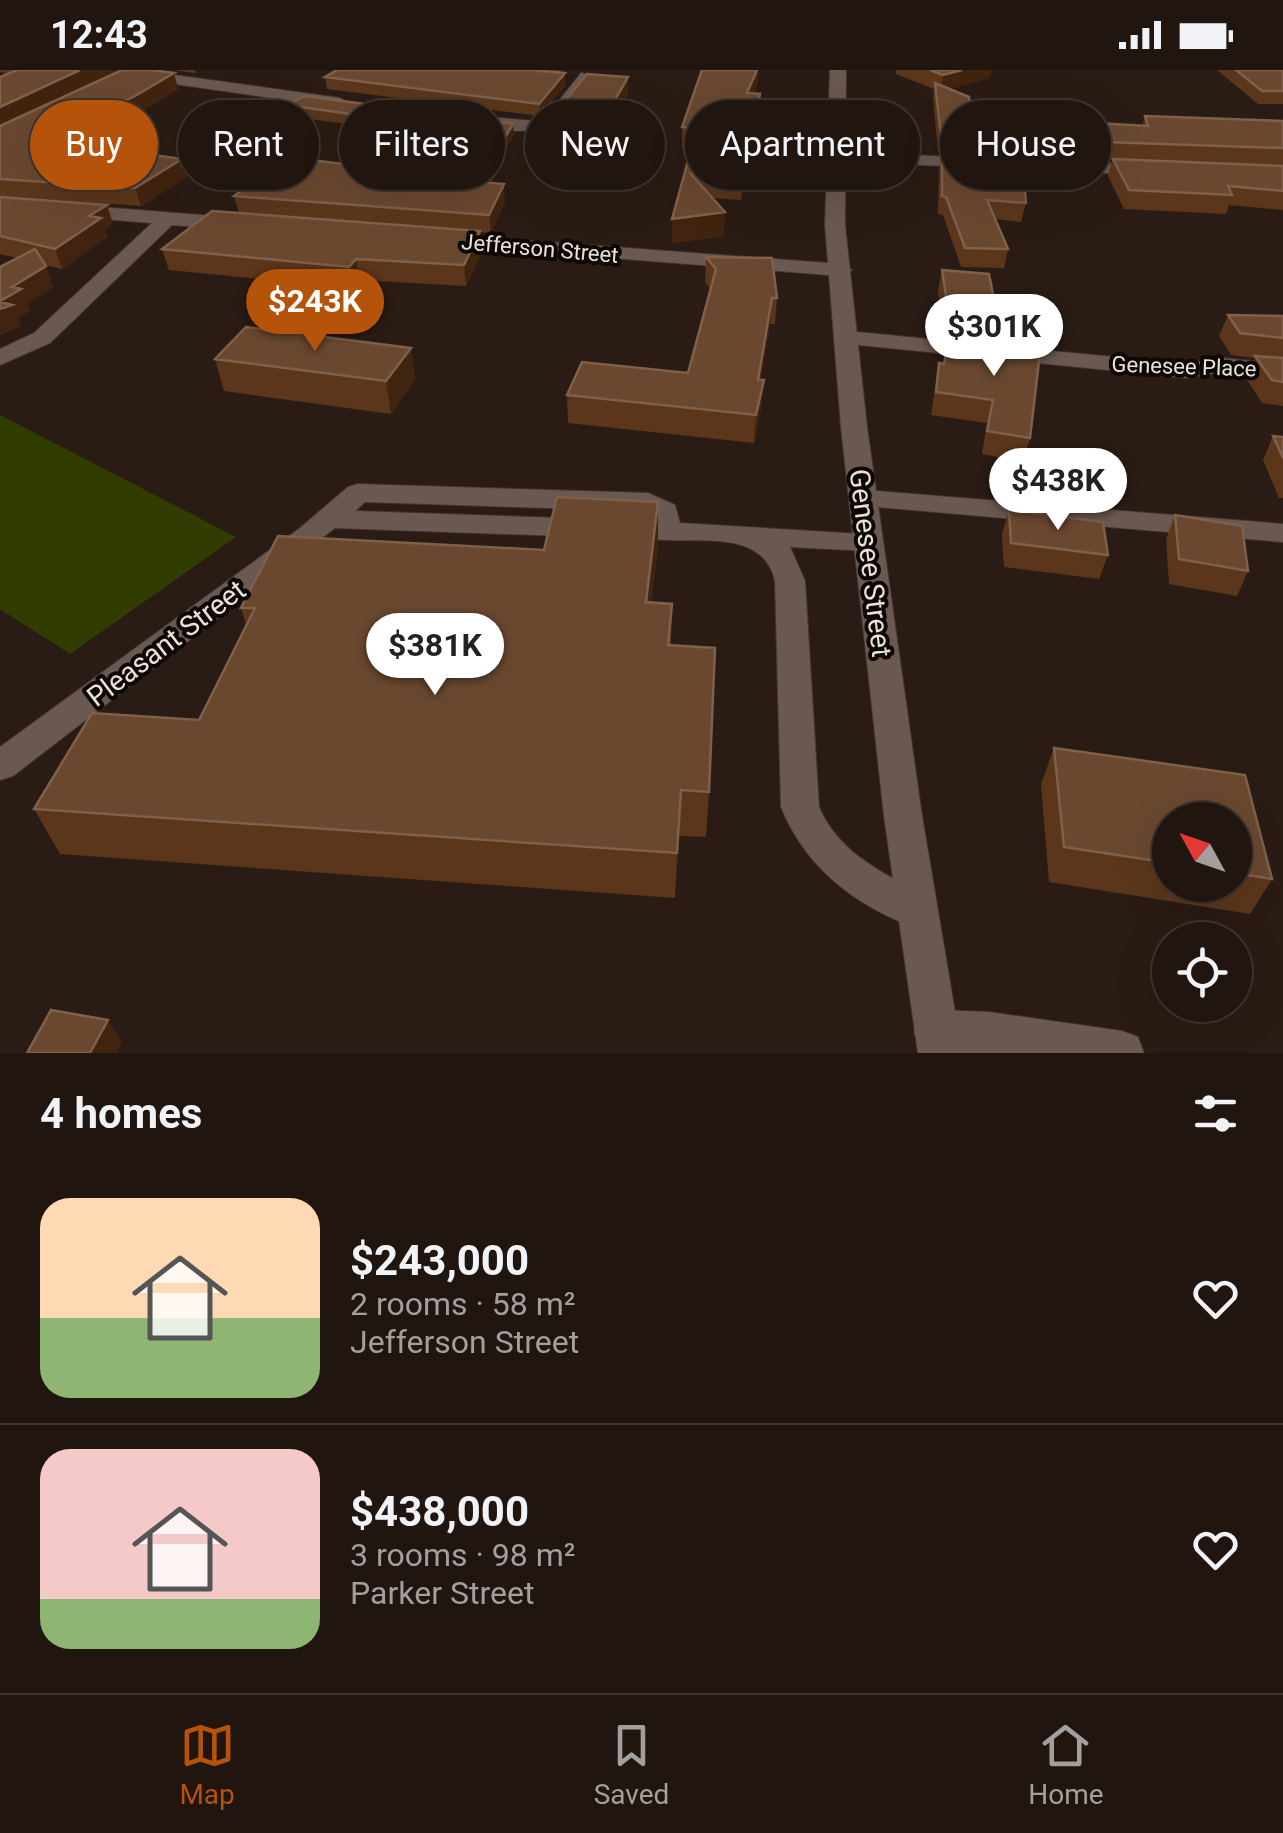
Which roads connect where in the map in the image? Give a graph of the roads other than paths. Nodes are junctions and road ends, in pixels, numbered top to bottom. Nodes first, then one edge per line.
1 (838, 70) edge
2 (134, 72) edge
3 (586, 76) edge
4 (113, 82) edge
5 (837, 100) edge
6 (339, 102) edge
7 (505, 125) edge
8 (920, 161) edge
9 (1166, 171) edge
10 (836, 190) edge
11 (0, 205) edge
12 (167, 218) junction
13 (262, 226) edge
14 (415, 238) edge
15 (840, 270) junction
16 (847, 338) junction
17 (0, 358) edge
18 (1283, 370) edge
19 (864, 499) junction
20 (1283, 533) edge
21 (751, 536) junction
22 (868, 542) junction
23 (0, 766) edge
24 (918, 911) junction
25 (938, 1042) edge
26 (1122, 1053) edge

1 - 5 street, Genesee Street
2 - 4 street
2 - 6 street
3 - 7 street
8 - 9 street
10 - 15 street, Genesee Street
11 - 12 street
12 - 13 street
12 - 17 street
14 - 15 street, Jefferson Street
15 - 16 street, Genesee Street
16 - 18 street, Genesee Place
16 - 19 street, Genesee Street
19 - 20 street
19 - 22 street, Genesee Street
21 - 22 street, Pleasant Street
21 - 23 street, Pleasant Street
21 - 24 street
22 - 24 street, Genesee Street
24 - 25 street, Genesee Street
25 - 26 street

